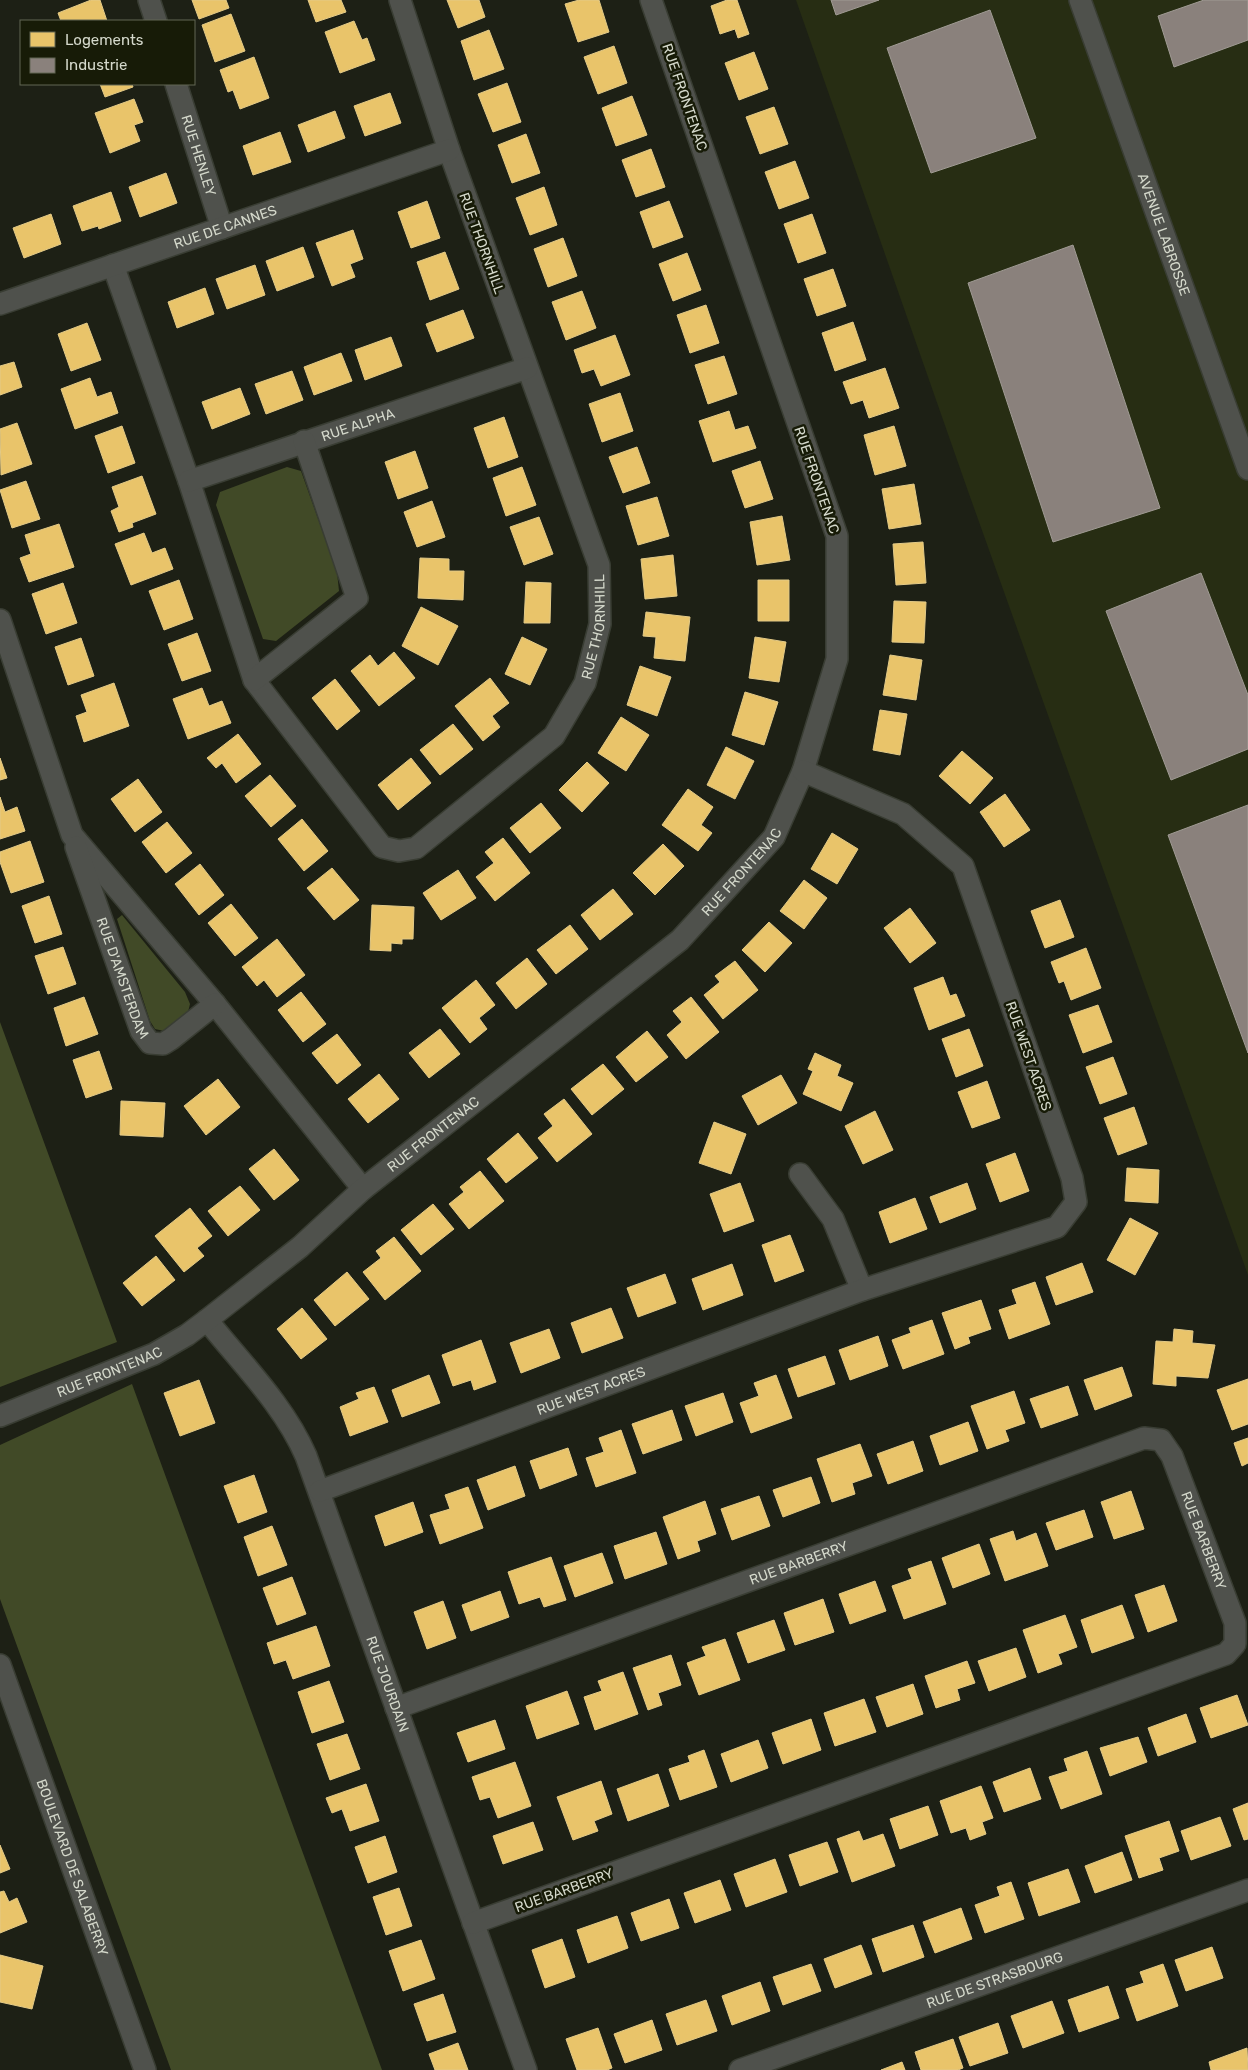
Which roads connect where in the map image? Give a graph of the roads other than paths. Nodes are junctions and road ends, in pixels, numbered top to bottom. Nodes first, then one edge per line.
1 (149, 0) edge
2 (400, 0) edge
3 (652, 0) edge
4 (1080, 0) edge
5 (156, 20) edge
6 (176, 85) edge
7 (449, 150) junction
8 (222, 228) junction
9 (113, 265) junction
10 (0, 304) edge
11 (527, 368) junction
12 (304, 441) junction
13 (1248, 469) edge
14 (189, 481) junction
15 (0, 620) edge
16 (254, 680) junction
17 (803, 771) junction
18 (72, 835) junction
19 (216, 1004) junction
20 (800, 1174) dead end
21 (363, 1189) junction
22 (862, 1290) junction
23 (208, 1320) junction
24 (0, 1416) edge
25 (320, 1492) junction
26 (0, 1665) edge
27 (396, 1708) junction
28 (1248, 1890) edge
29 (474, 1923) junction
30 (145, 2070) edge
31 (526, 2070) edge
32 (740, 2070) edge

1 - 5 street
2 - 7 street, RUE THORNHILL
3 - 17 street, RUE FRONTENAC
4 - 13 street, AVENUE LABROSSE
6 - 8 street, RUE HENLEY
7 - 8 street, RUE DE CANNES
7 - 11 street, RUE THORNHILL
8 - 9 street, RUE DE CANNES
9 - 10 street, RUE DE CANNES
9 - 14 street, RUE THORNHILL
11 - 12 street, RUE ALPHA
11 - 16 street, RUE THORNHILL
12 - 14 street, RUE ALPHA
12 - 16 street
14 - 16 street, RUE THORNHILL
15 - 18 street, RUE D'AMSTERDAM
17 - 21 street, RUE FRONTENAC
17 - 22 street, RUE WEST ACRES
18 - 19 street, RUE D'AMSTERDAM
18 - 19 street, RUE D'AMSTERDAM
19 - 21 street, RUE D'AMSTERDAM
20 - 22 street
21 - 23 street, RUE FRONTENAC
22 - 25 street, RUE WEST ACRES
23 - 24 street, RUE FRONTENAC
23 - 25 street, RUE JOURDAIN
25 - 27 street, RUE JOURDAIN
26 - 30 street, BOULEVARD DE SALABERRY
27 - 29 street, RUE JOURDAIN
27 - 29 street, RUE BARBERRY
28 - 32 street, RUE DE STRASBOURG
29 - 31 street, RUE JOURDAIN

